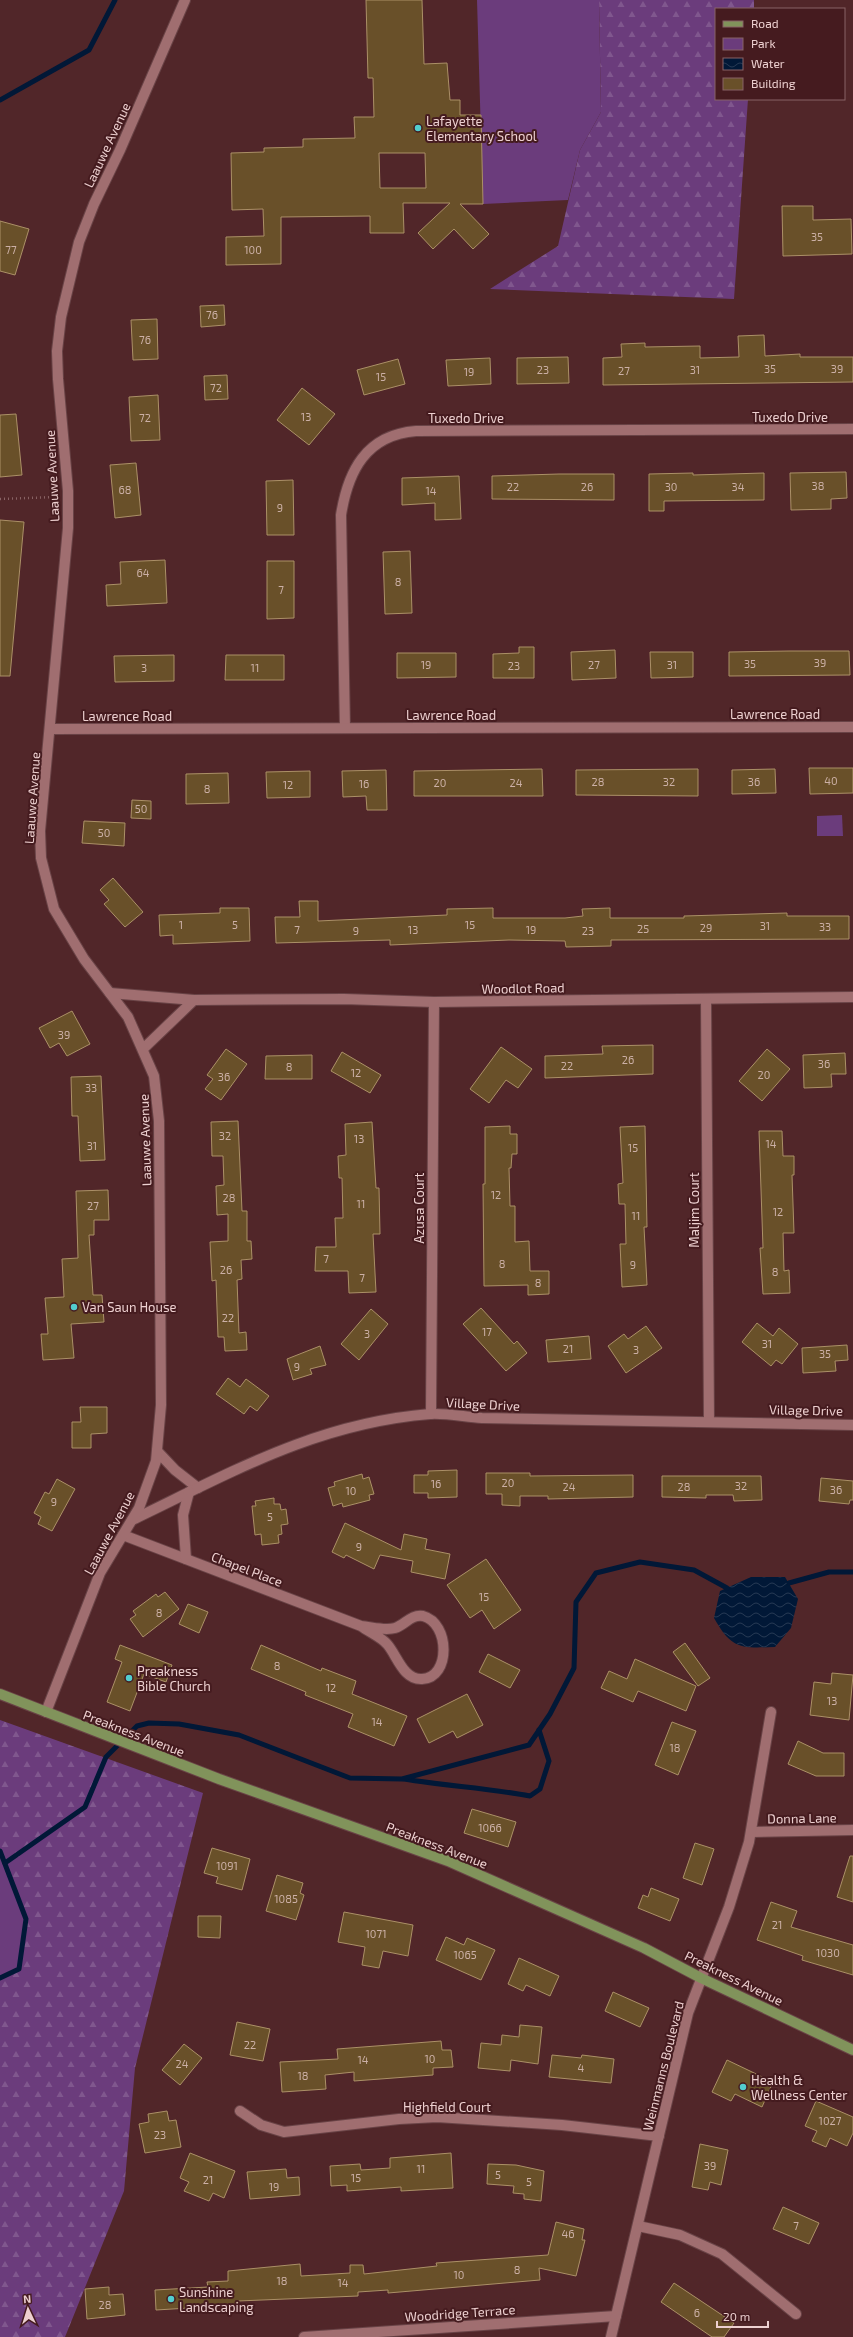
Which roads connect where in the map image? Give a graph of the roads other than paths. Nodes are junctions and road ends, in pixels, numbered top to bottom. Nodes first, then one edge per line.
1 (185, 0) edge
2 (853, 429) edge
3 (853, 726) edge
4 (345, 728) junction
5 (50, 730) junction
6 (110, 993) junction
7 (853, 997) edge
8 (706, 999) junction
9 (194, 1000) junction
10 (434, 1002) junction
11 (142, 1049) junction
12 (431, 1414) junction
13 (709, 1421) junction
14 (853, 1425) edge
15 (157, 1451) junction
16 (194, 1490) junction
17 (132, 1520) junction
18 (123, 1535) junction
19 (186, 1559) junction
20 (362, 1626) junction
21 (0, 1694) edge
22 (46, 1712) junction
23 (771, 1712) dead end
24 (853, 1830) edge
25 (751, 1832) junction
26 (701, 1978) junction
27 (853, 2050) edge
28 (240, 2111) dead end
29 (659, 2136) junction
30 (638, 2226) junction
31 (796, 2314) dead end
32 (616, 2316) junction
33 (304, 2337) edge
34 (611, 2337) edge

1 - 5 street, Laauwe Avenue
2 - 4 street, Tuxedo Drive
3 - 4 street, Lawrence Road
4 - 5 street, Lawrence Road
5 - 6 street, Laauwe Avenue
6 - 9 street, Woodlot Road
6 - 11 street, Laauwe Avenue
7 - 8 street, Woodlot Road
8 - 10 street, Woodlot Road
8 - 13 street, Maljim Court
9 - 10 street, Woodlot Road
9 - 11 street
10 - 12 street, Azusa Court
11 - 15 street, Laauwe Avenue
12 - 13 street, Village Drive
12 - 16 street, Village Drive
13 - 14 street, Village Drive
15 - 16 street
15 - 17 street, Laauwe Avenue
16 - 17 street, Village Drive
16 - 19 street
17 - 18 street, Laauwe Avenue
18 - 19 street, Chapel Place
18 - 22 street, Laauwe Avenue
19 - 20 street, Chapel Place
20 - 20 street, Chapel Place
21 - 22 main road, Preakness Avenue
22 - 26 main road, Preakness Avenue
23 - 25 street, Weinmanns Boulevard
24 - 25 street, Donna Lane
25 - 26 street, Weinmanns Boulevard
26 - 27 main road, Preakness Avenue
26 - 29 street, Weinmanns Boulevard
28 - 29 street, Highfield Court
29 - 30 street, Weinmanns Boulevard
30 - 31 street
30 - 32 street, Weinmanns Boulevard
32 - 33 street, Woodridge Terrace
32 - 34 street, Weinmanns Boulevard

